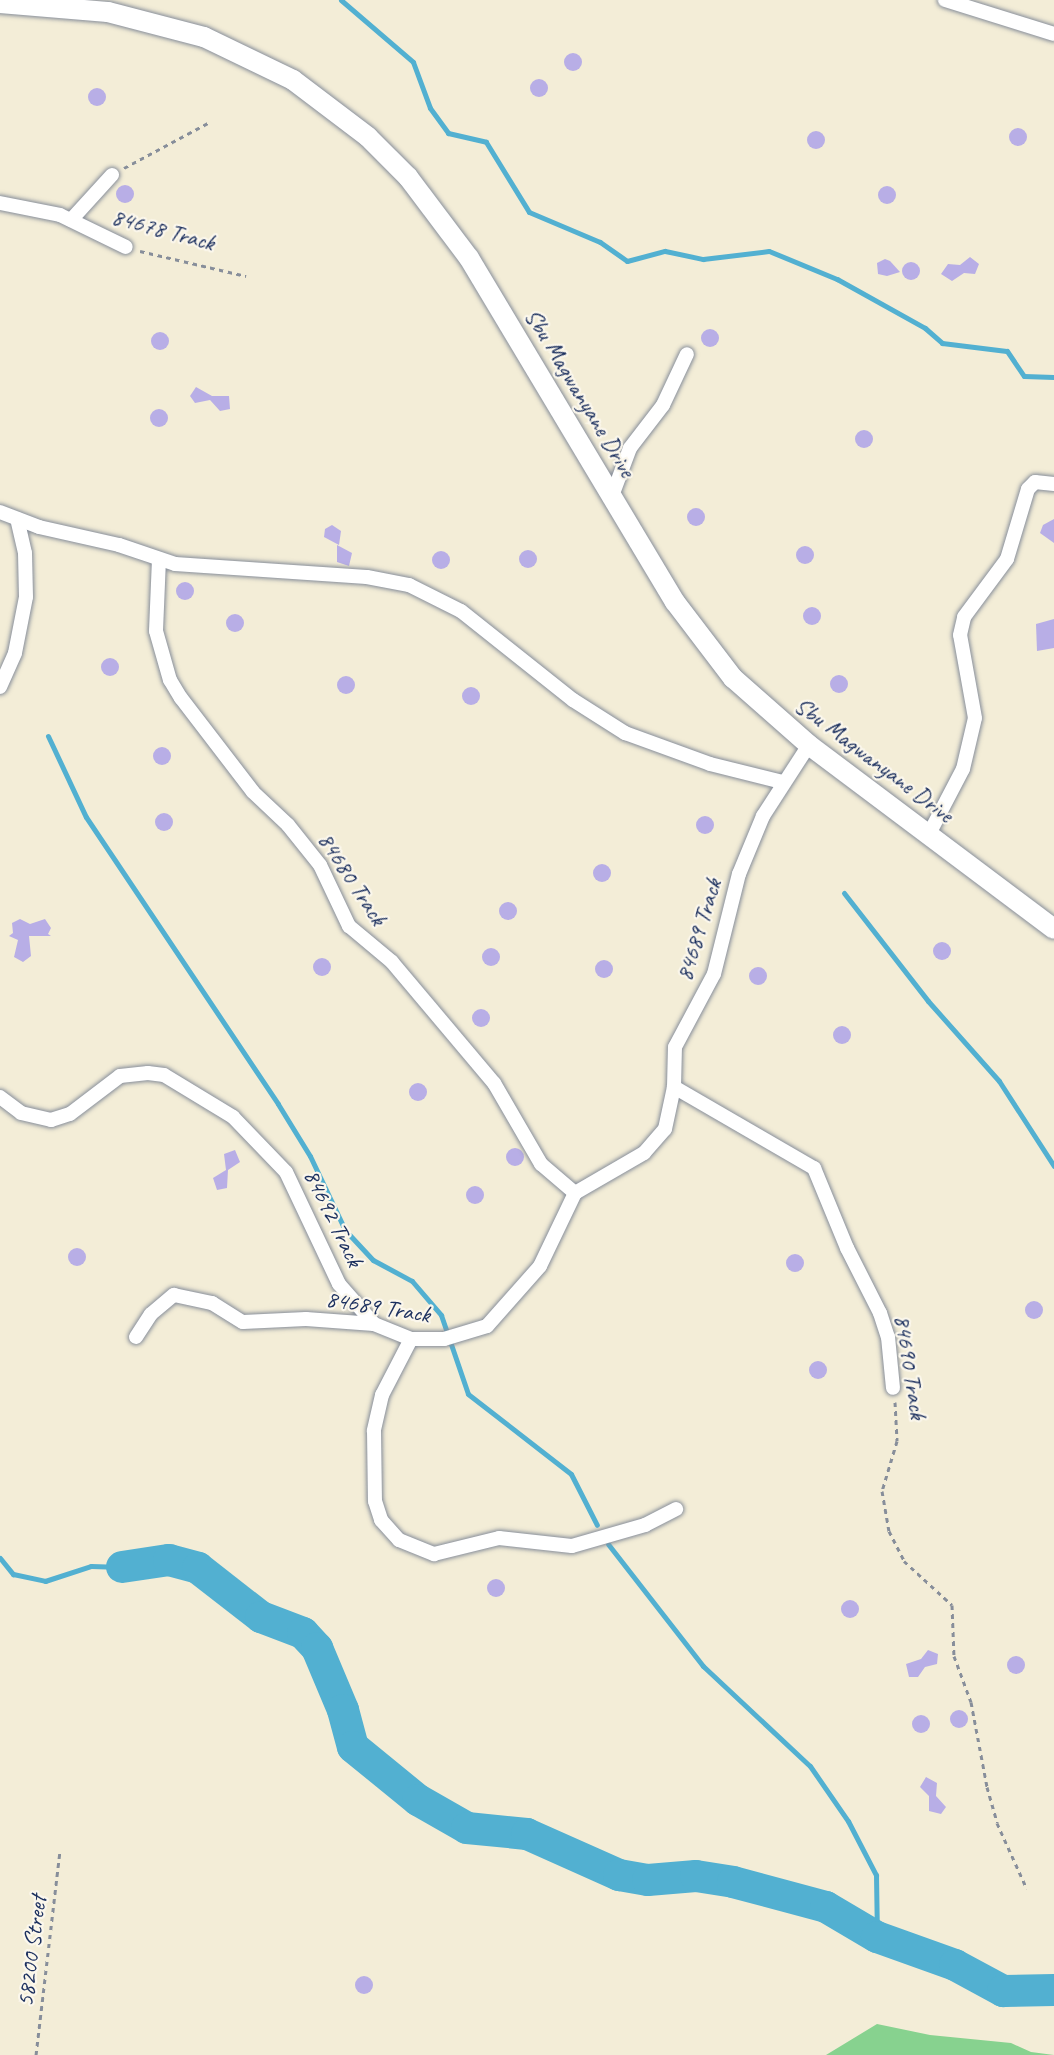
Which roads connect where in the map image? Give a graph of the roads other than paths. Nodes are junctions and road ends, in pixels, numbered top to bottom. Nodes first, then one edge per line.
1 (945, 0) edge
2 (0, 3) edge
3 (1054, 34) edge
4 (112, 175) road end
5 (0, 203) edge
6 (72, 220) junction
7 (126, 248) road end
8 (687, 354) dead end
9 (1054, 484) edge
10 (612, 496) junction
11 (0, 512) edge
12 (16, 519) junction
13 (159, 559) junction
14 (0, 687) edge
15 (809, 746) junction
16 (783, 782) junction
17 (929, 834) junction
18 (1054, 929) edge
19 (674, 1087) junction
20 (0, 1098) edge
21 (575, 1193) junction
22 (374, 1324) junction
23 (136, 1337) dead end
24 (411, 1339) junction
25 (893, 1388) road end
26 (676, 1509) dead end

1 - 3 street
2 - 10 main road, Sbu Magwanyane Drive
4 - 6 street
5 - 6 street, 84678 Track
6 - 7 street, 84678 Track
8 - 10 street
9 - 17 street
10 - 15 main road, Sbu Magwanyane Drive
11 - 12 street
12 - 13 street
12 - 14 street
13 - 16 street
13 - 21 street, 84680 Track
15 - 16 street, 84689 Track
15 - 17 main road, Sbu Magwanyane Drive
16 - 19 street, 84689 Track
17 - 18 main road, Sbu Magwanyane Drive
19 - 21 street, 84689 Track
19 - 25 street, 84690 Track
20 - 22 street, 84692 Track
21 - 24 street, 84689 Track
22 - 23 street, 84689 Track
22 - 24 street, 84689 Track
24 - 26 street

